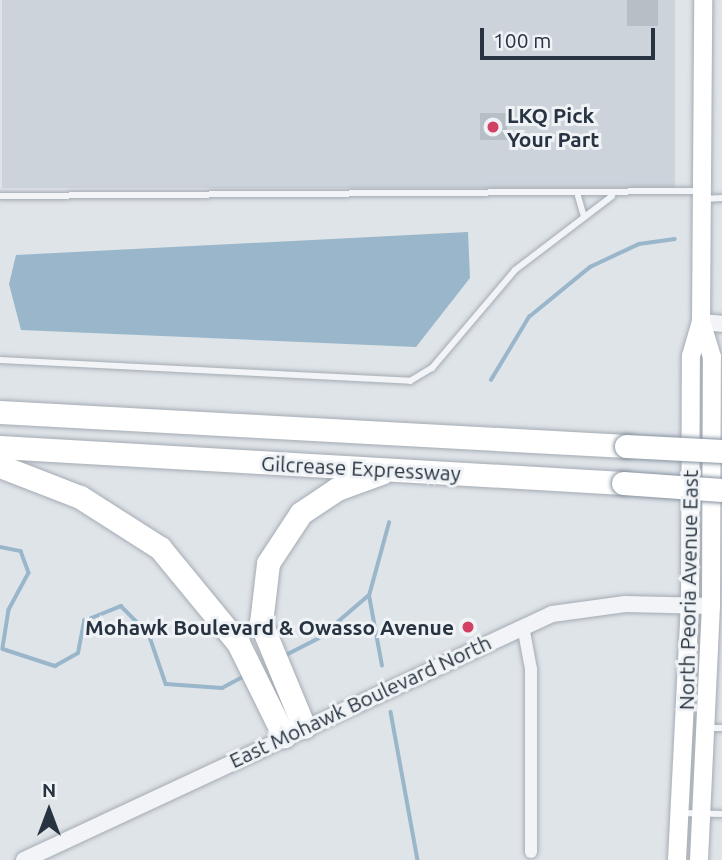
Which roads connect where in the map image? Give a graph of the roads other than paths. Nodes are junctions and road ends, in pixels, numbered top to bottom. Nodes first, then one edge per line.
1 (703, 0) edge
2 (615, 194) junction
3 (578, 195) junction
4 (702, 195) junction
5 (0, 196) edge
6 (722, 198) edge
7 (583, 214) junction
8 (701, 322) junction
9 (722, 324) edge
10 (0, 360) edge
11 (0, 412) edge
12 (0, 447) edge
13 (722, 451) edge
14 (0, 466) edge
15 (391, 470) junction
16 (722, 490) edge
17 (690, 605) junction
18 (711, 606) junction
19 (523, 626) junction
20 (715, 728) edge
21 (294, 731) junction
22 (680, 813) junction
23 (704, 814) junction
24 (722, 814) edge
25 (531, 852) dead end
26 (24, 860) edge
27 (677, 860) edge
28 (699, 860) edge

1 - 4 main road, North Peoria Avenue East
2 - 3 lane
2 - 4 lane
2 - 7 lane
3 - 5 lane
3 - 7 lane
4 - 6 lane
4 - 8 main road, North Peoria Avenue East
7 - 10 lane
8 - 9 street
8 - 17 main road, North Peoria Avenue East
8 - 18 main road, North Peoria Avenue East
11 - 13 highway, Gilcrease Expressway, bridge
12 - 15 highway, Gilcrease Expressway
14 - 21 highway
15 - 16 highway, Gilcrease Expressway, bridge
15 - 21 highway
17 - 18 street, East Mohawk Boulevard North
17 - 19 street, East Mohawk Boulevard North
17 - 22 main road, North Peoria Avenue East
18 - 20 main road, North Peoria Avenue East
19 - 21 street, East Mohawk Boulevard North
19 - 25 street
20 - 23 main road, North Peoria Avenue East
21 - 26 street, East Mohawk Boulevard North
22 - 23 lane
22 - 27 main road, North Peoria Avenue East
23 - 24 lane
23 - 28 main road, North Peoria Avenue East

